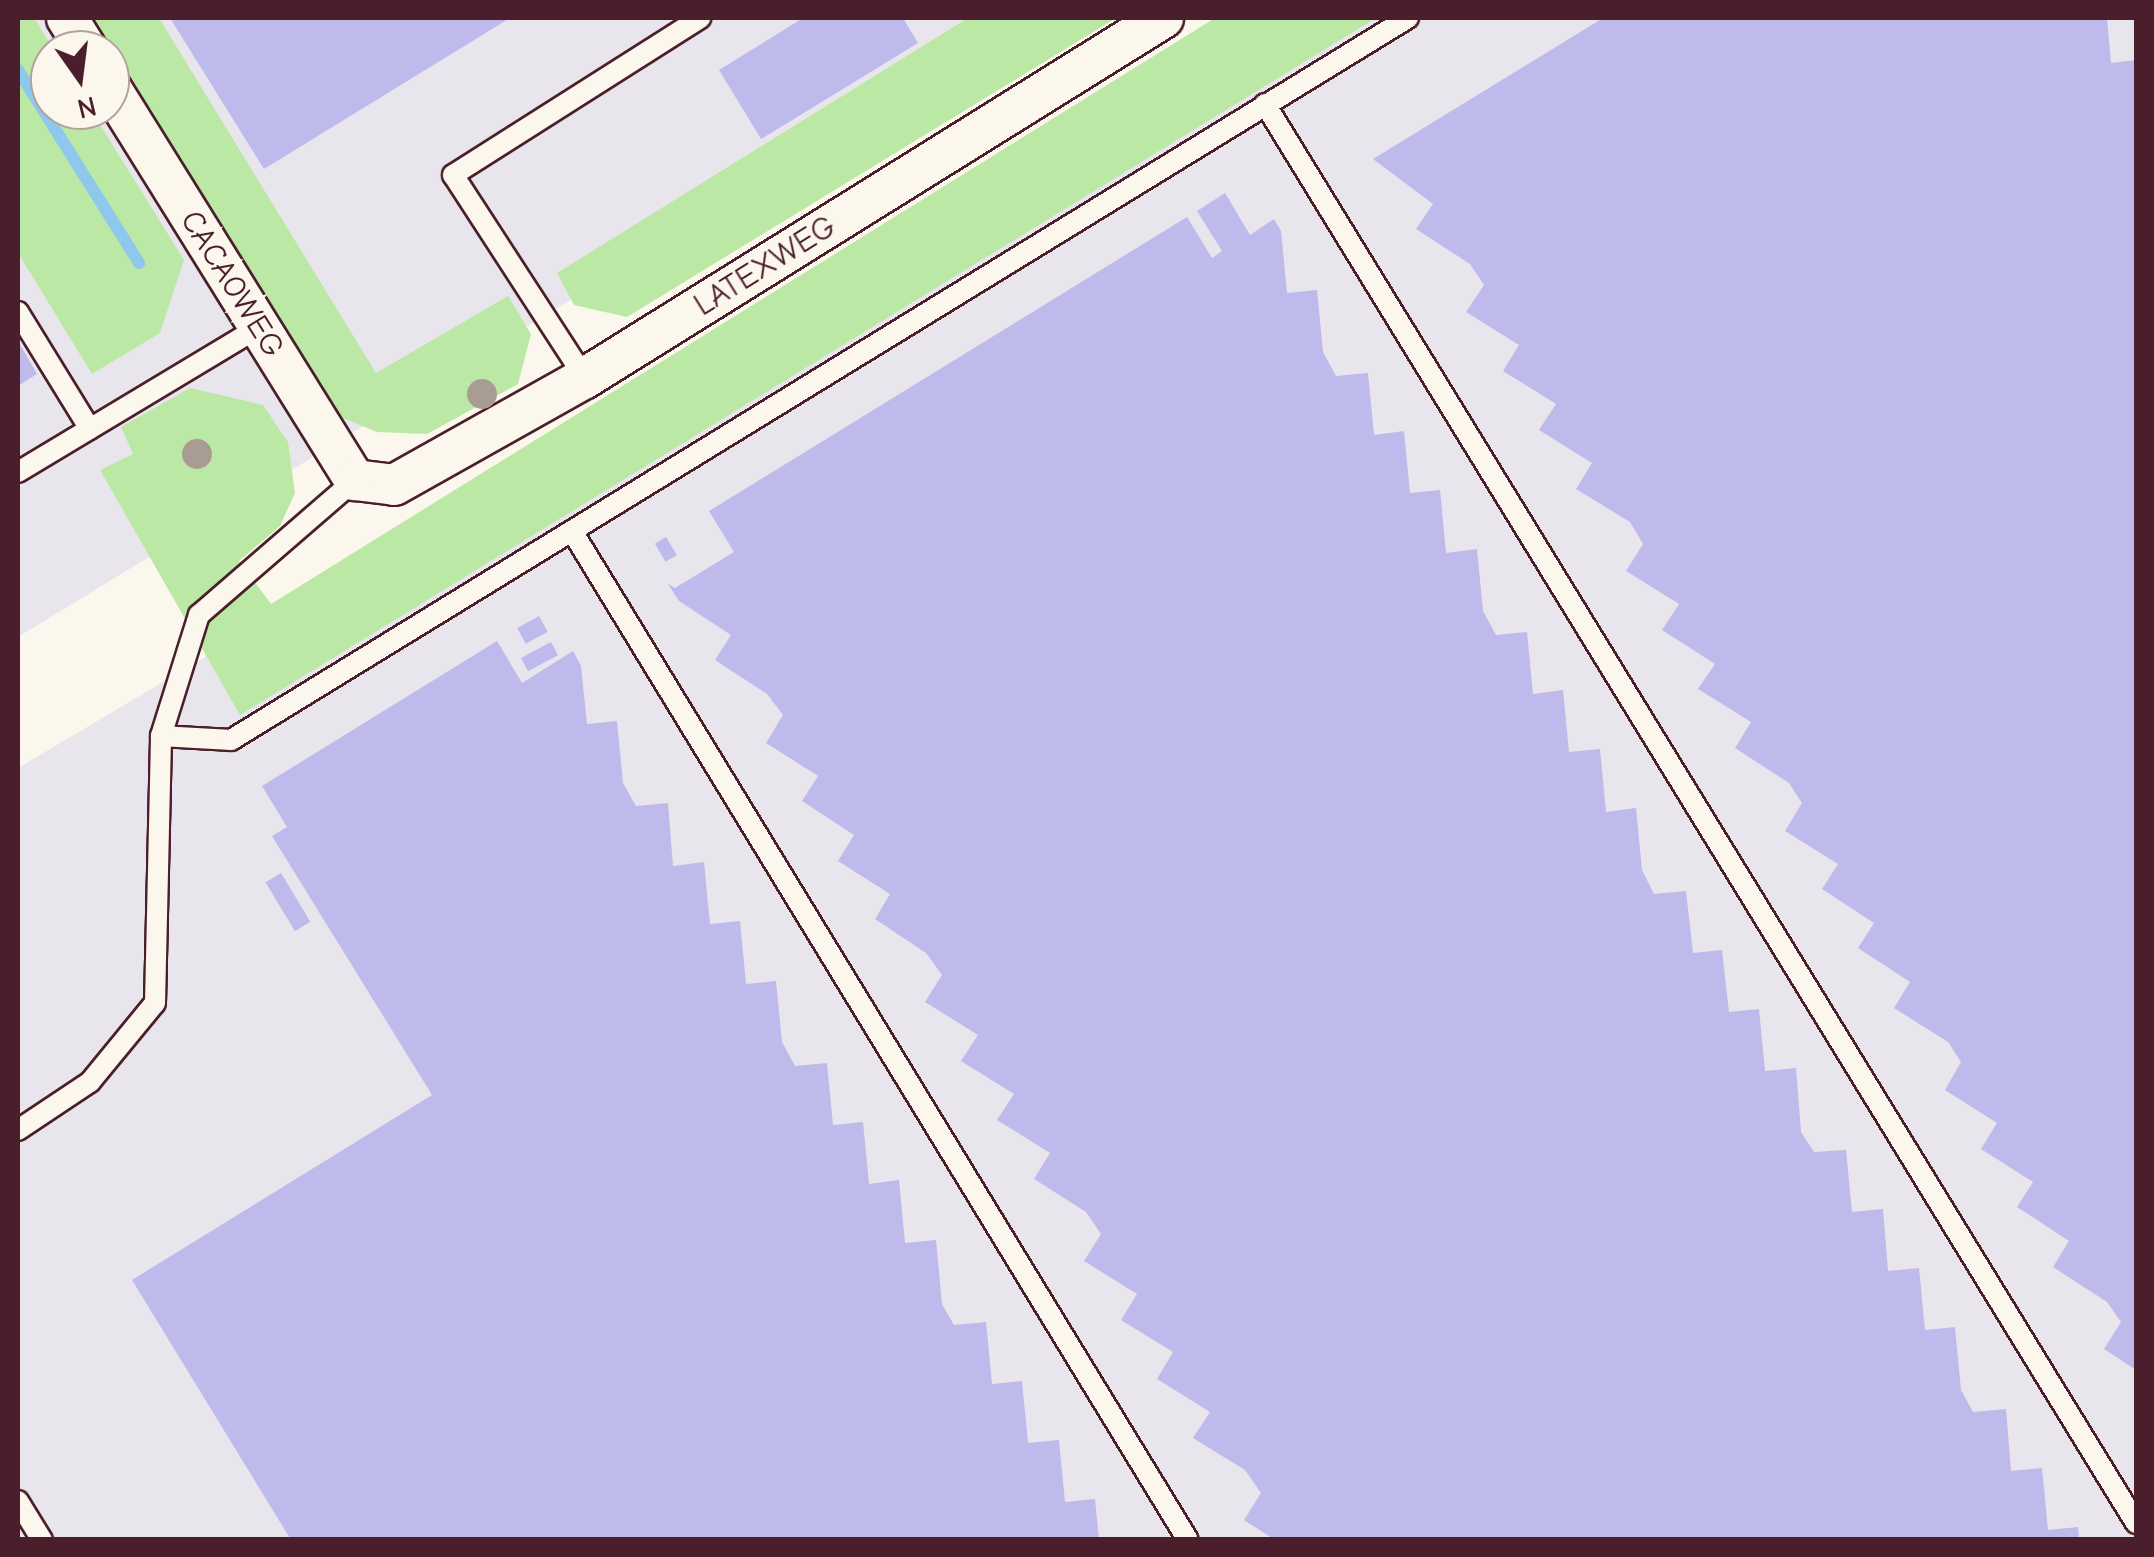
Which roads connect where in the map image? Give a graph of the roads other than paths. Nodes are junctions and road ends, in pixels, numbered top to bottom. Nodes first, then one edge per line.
1 (700, 18) edge
2 (1163, 18) edge
3 (1408, 18) edge
4 (1265, 104) junction
5 (130, 119) edge
6 (18, 312) edge
7 (259, 327) junction
8 (585, 378) junction
9 (90, 429) junction
10 (18, 472) edge
11 (355, 480) junction
12 (572, 531) junction
13 (162, 736) junction
14 (18, 1130) edge
15 (18, 1501) edge
16 (2136, 1522) edge
17 (42, 1540) edge
18 (1188, 1540) edge

1 - 8 lane
2 - 8 street, LATEXWEG
3 - 4 lane
4 - 12 lane
4 - 16 lane
5 - 7 street, CACAOWEG
6 - 9 lane
7 - 9 lane
7 - 11 street, CACAOWEG
8 - 11 street, LATEXWEG
9 - 10 lane
11 - 13 lane
12 - 13 lane
12 - 18 lane
13 - 14 lane
15 - 17 lane

